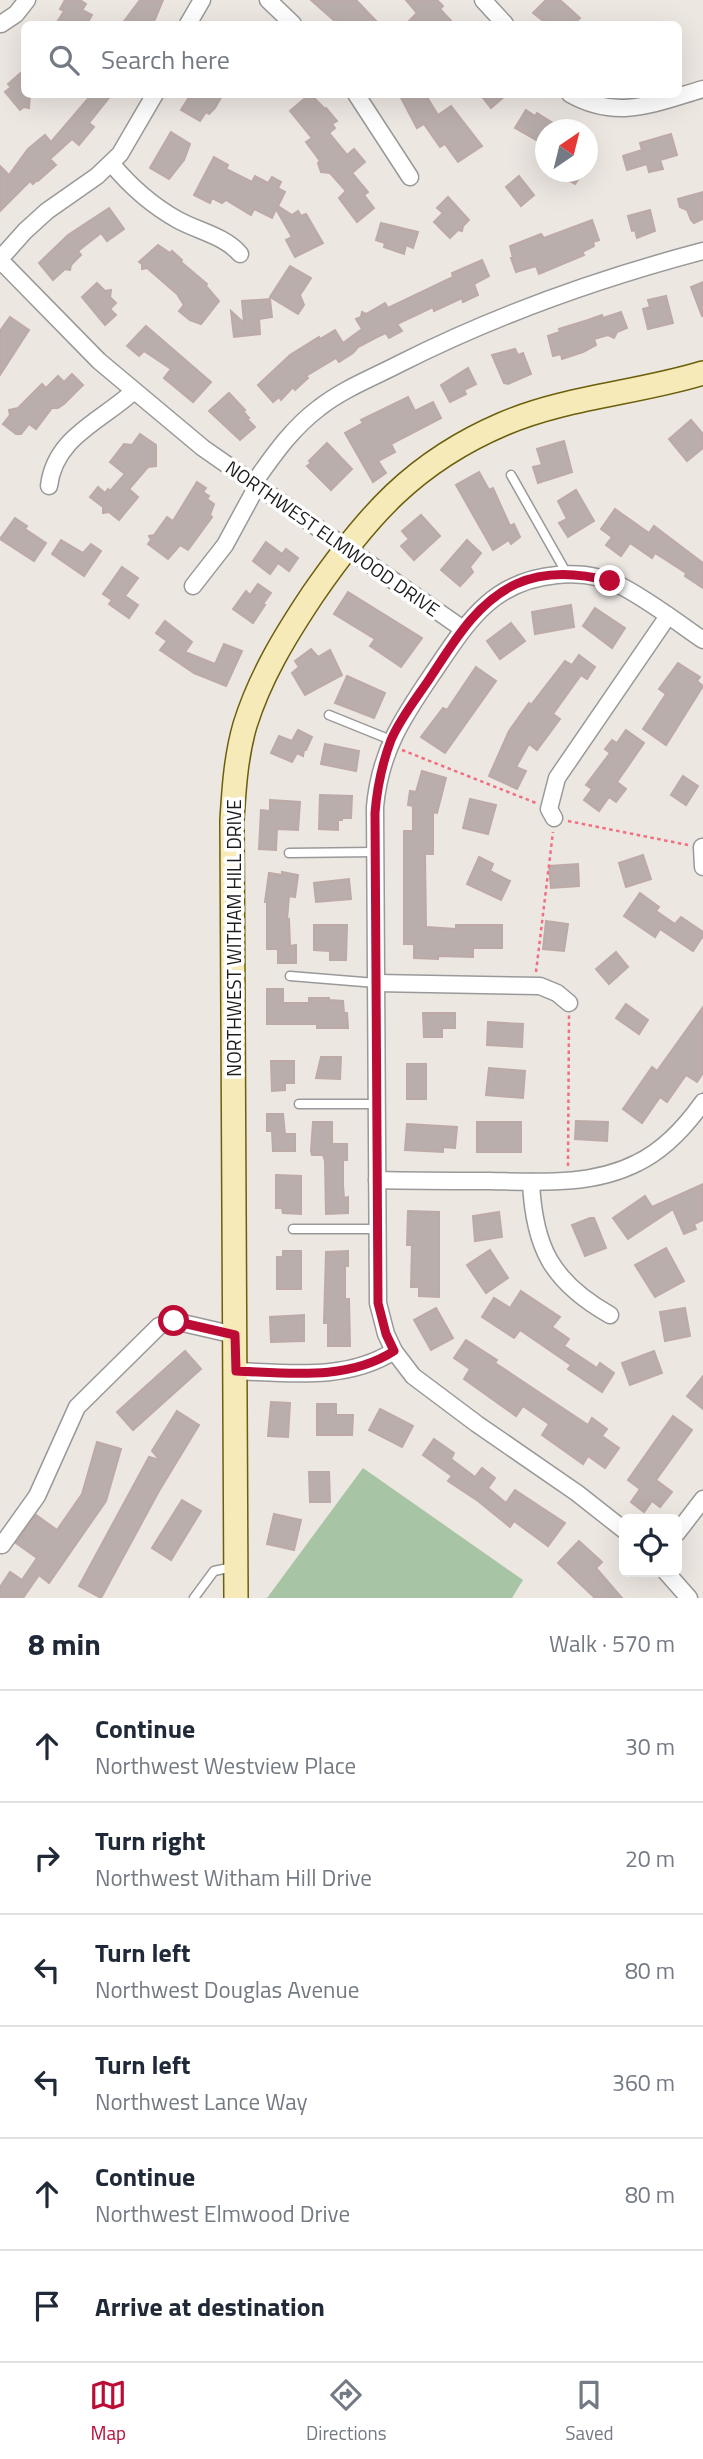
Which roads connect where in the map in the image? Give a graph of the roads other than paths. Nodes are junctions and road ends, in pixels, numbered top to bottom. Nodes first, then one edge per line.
1 (27, 0) edge
2 (202, 0) edge
3 (268, 0) edge
4 (484, 0) edge
5 (190, 21) edge
6 (290, 21) edge
7 (502, 21) edge
8 (1, 24) edge
9 (703, 89) edge
10 (682, 96) edge
11 (153, 98) edge
12 (359, 98) edge
13 (579, 98) edge
14 (674, 98) edge
15 (111, 163) junction
16 (410, 177) dead end
17 (703, 251) edge
18 (240, 254) dead end
19 (0, 260) edge
20 (703, 373) edge
21 (134, 391) junction
22 (511, 475) dead end
23 (255, 485) junction
24 (48, 486) dead end
25 (345, 548) junction
26 (567, 574) junction
27 (193, 586) dead end
28 (668, 616) junction
29 (463, 629) junction
30 (703, 640) edge
31 (328, 715) dead end
32 (390, 743) junction
33 (552, 813) road end
34 (702, 847) edge
35 (375, 852) junction
36 (289, 853) dead end
37 (703, 867) edge
38 (290, 976) dead end
39 (376, 983) junction
40 (569, 1003) road end
41 (703, 1102) edge
42 (299, 1104) dead end
43 (377, 1104) junction
44 (377, 1181) junction
45 (531, 1182) junction
46 (293, 1229) dead end
47 (377, 1229) junction
48 (610, 1315) dead end
49 (235, 1335) junction
50 (394, 1351) junction
51 (236, 1371) junction
52 (703, 1499) edge
53 (619, 1526) edge
54 (682, 1526) edge
55 (2, 1545) dead end
56 (236, 1567) junction
57 (670, 1577) edge
58 (194, 1598) edge
59 (236, 1598) edge
60 (689, 1598) edge

1 - 8 street
2 - 5 street
3 - 6 street
4 - 7 street
9 - 10 street
11 - 15 street
12 - 16 street
13 - 14 street
15 - 18 street
15 - 19 street
17 - 23 street
19 - 21 street, NORTHWEST ELMWOOD DRIVE
20 - 25 street, NORTHWEST WITHAM HILL DRIVE
21 - 23 street, NORTHWEST ELMWOOD DRIVE
21 - 24 street
22 - 26 lane
23 - 25 street, NORTHWEST ELMWOOD DRIVE
23 - 27 street
25 - 29 street, NORTHWEST ELMWOOD DRIVE
25 - 49 street, NORTHWEST WITHAM HILL DRIVE
26 - 28 street
26 - 29 street
28 - 30 street
28 - 33 street
29 - 32 street
31 - 32 lane
32 - 35 street
34 - 37 street
35 - 36 lane
35 - 39 street
38 - 39 lane
39 - 40 street
39 - 43 street
41 - 45 street
42 - 43 lane
43 - 44 street
44 - 45 street
44 - 47 street
45 - 48 street
46 - 47 lane
47 - 50 street
49 - 51 street, NORTHWEST WITHAM HILL DRIVE
49 - 55 street
50 - 51 street
50 - 53 street
51 - 56 street, NORTHWEST WITHAM HILL DRIVE
52 - 54 street
56 - 58 lane
56 - 59 street, NORTHWEST WITHAM HILL DRIVE
57 - 60 street

